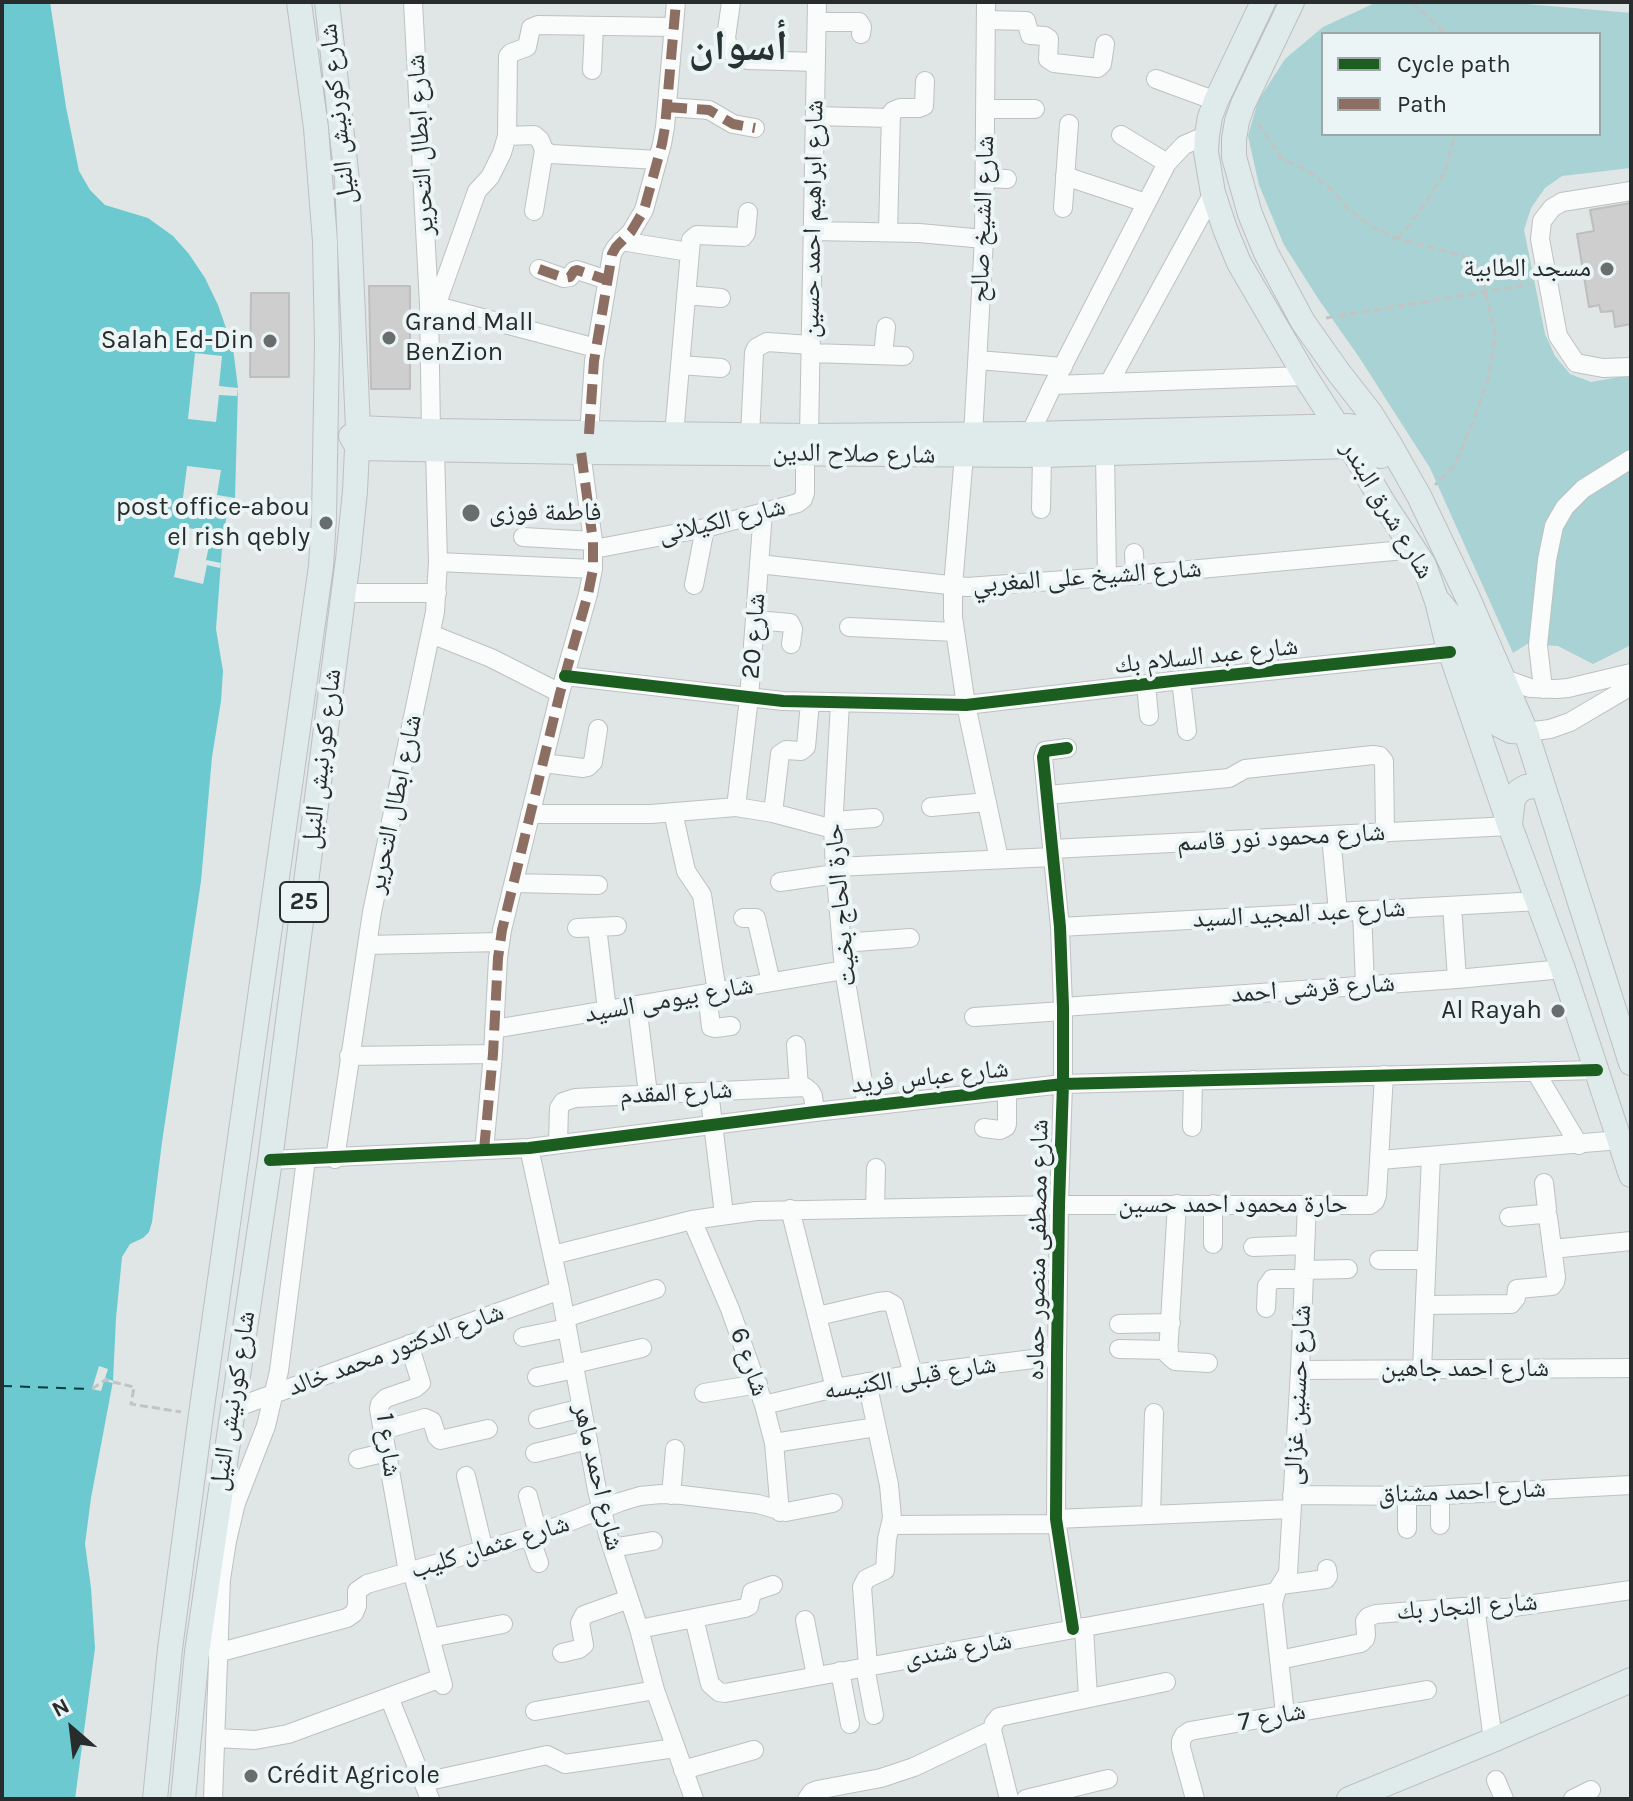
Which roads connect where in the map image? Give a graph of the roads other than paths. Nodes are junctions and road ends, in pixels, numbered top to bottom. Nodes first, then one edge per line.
1 (299, 2) edge
2 (327, 2) edge
3 (413, 2) edge
4 (676, 2) edge
5 (731, 2) edge
6 (817, 2) edge
7 (1263, 2) edge
8 (1292, 2) edge
9 (987, 11) edge
10 (817, 22) junction
11 (594, 26) junction
12 (674, 27) junction
13 (861, 34) dead end
14 (1105, 44) dead end
15 (816, 62) junction
16 (592, 70) dead end
17 (1156, 79) dead end
18 (925, 81) dead end
19 (1216, 101) junction
20 (667, 107) junction
21 (986, 109) junction
22 (1035, 109) dead end
23 (815, 116) junction
24 (890, 118) junction
25 (1069, 124) dead end
26 (755, 128) dead end
27 (1121, 135) dead end
28 (1207, 135) junction
29 (507, 136) junction
30 (544, 150) junction
31 (658, 160) junction
32 (1167, 163) junction
33 (1046, 164) dead end
34 (1065, 170) junction
35 (985, 178) junction
36 (1007, 179) dead end
37 (1631, 191) edge
38 (1213, 193) junction
39 (1146, 203) junction
40 (1063, 208) dead end
41 (534, 211) dead end
42 (748, 212) dead end
43 (812, 231) junction
44 (888, 231) junction
45 (984, 239) junction
46 (621, 241) junction
47 (689, 252) junction
48 (539, 269) dead end
49 (607, 280) junction
50 (686, 295) junction
51 (721, 298) dead end
52 (433, 305) junction
53 (886, 327) dead end
54 (327, 344) junction
55 (596, 348) junction
56 (811, 349) junction
57 (883, 355) junction
58 (904, 356) dead end
59 (978, 360) junction
60 (680, 365) junction
61 (1063, 367) junction
62 (1631, 367) edge
63 (721, 368) dead end
64 (1305, 376) junction
65 (1109, 383) junction
66 (1053, 385) junction
67 (674, 435) junction
68 (750, 436) junction
69 (1343, 436) junction
70 (358, 438) junction
71 (433, 440) junction
72 (585, 443) junction
73 (807, 445) junction
74 (969, 445) junction
75 (1036, 445) junction
76 (1105, 453) junction
77 (1631, 459) edge
78 (1041, 509) dead end
79 (763, 512) junction
80 (1433, 523) junction
81 (705, 528) junction
82 (523, 537) dead end
83 (594, 545) junction
84 (1415, 549) junction
85 (1134, 553) dead end
86 (438, 562) junction
87 (759, 564) junction
88 (593, 569) junction
89 (1135, 575) junction
90 (1107, 577) junction
91 (694, 585) dead end
92 (953, 586) junction
93 (344, 593) junction
94 (437, 593) junction
95 (1437, 601) junction
96 (755, 620) junction
97 (849, 627) dead end
98 (955, 632) junction
99 (431, 634) junction
100 (791, 644) dead end
101 (1450, 652) junction
102 (1631, 673) edge
103 (1502, 678) junction
104 (1181, 680) junction
105 (562, 684) junction
106 (1146, 684) junction
107 (1631, 686) edge
108 (1543, 689) junction
109 (749, 698) junction
110 (810, 702) junction
111 (840, 703) junction
112 (966, 705) junction
113 (1149, 716) dead end
114 (598, 729) dead end
115 (1187, 731) dead end
116 (1526, 732) junction
117 (1067, 748) dead end
118 (543, 763) junction
119 (1544, 788) junction
120 (1048, 795) junction
121 (987, 802) junction
122 (736, 807) junction
123 (931, 807) dead end
124 (673, 812) junction
125 (773, 813) junction
126 (530, 814) junction
127 (874, 818) dead end
128 (833, 825) junction
129 (1510, 826) junction
130 (1385, 833) junction
131 (1331, 836) junction
132 (1053, 853) junction
133 (999, 859) junction
134 (835, 870) junction
135 (780, 882) dead end
136 (514, 883) junction
137 (598, 885) dead end
138 (1539, 901) junction
139 (1452, 906) junction
140 (1362, 911) junction
141 (1338, 912) junction
142 (743, 918) dead end
143 (617, 926) dead end
144 (597, 927) junction
145 (1060, 927) junction
146 (577, 928) dead end
147 (910, 938) dead end
148 (500, 942) junction
149 (842, 943) junction
150 (367, 945) junction
151 (1563, 969) junction
152 (844, 970) junction
153 (1457, 979) junction
154 (771, 982) junction
155 (1365, 985) junction
156 (712, 992) junction
157 (637, 1005) junction
158 (1063, 1009) junction
159 (607, 1010) junction
160 (974, 1017) dead end
161 (731, 1026) dead end
162 (494, 1029) junction
163 (1627, 1034) edge
164 (796, 1045) dead end
165 (493, 1054) junction
166 (349, 1056) junction
167 (1631, 1063) edge
168 (1597, 1070) junction
169 (1535, 1071) junction
170 (1384, 1075) junction
171 (1193, 1080) junction
172 (1063, 1084) junction
173 (799, 1087) junction
174 (1007, 1090) junction
175 (709, 1091) junction
176 (648, 1094) junction
177 (867, 1106) junction
178 (815, 1112) junction
179 (713, 1125) junction
180 (1192, 1127) dead end
181 (984, 1128) dead end
182 (1620, 1140) junction
183 (558, 1144) junction
184 (1579, 1145) junction
185 (529, 1148) junction
186 (484, 1150) junction
187 (1431, 1156) junction
188 (306, 1159) junction
189 (335, 1159) junction
190 (270, 1160) junction
191 (1380, 1160) junction
192 (876, 1168) dead end
193 (1631, 1175) edge
194 (1544, 1183) dead end
195 (1177, 1204) junction
196 (1213, 1204) junction
197 (1307, 1204) junction
198 (1059, 1205) junction
199 (875, 1208) junction
200 (790, 1209) junction
201 (724, 1214) junction
202 (1545, 1215) junction
203 (1509, 1217) dead end
204 (692, 1220) junction
205 (1631, 1241) edge
206 (1213, 1244) dead end
207 (1305, 1245) junction
208 (1253, 1247) dead end
209 (1552, 1249) junction
210 (553, 1255) junction
211 (1379, 1260) dead end
212 (1426, 1260) junction
213 (1348, 1269) dead end
214 (1304, 1274) junction
215 (656, 1289) dead end
216 (560, 1290) junction
217 (1425, 1305) junction
218 (1266, 1308) dead end
219 (818, 1316) junction
220 (566, 1323) junction
221 (1171, 1323) junction
222 (1119, 1324) dead end
223 (523, 1337) dead end
224 (409, 1344) junction
225 (642, 1348) dead end
226 (1119, 1349) dead end
227 (1169, 1350) junction
228 (1057, 1356) junction
229 (1208, 1363) dead end
230 (574, 1367) junction
231 (1631, 1368) edge
232 (1300, 1370) junction
233 (1422, 1370) junction
234 (913, 1374) junction
235 (537, 1377) dead end
236 (867, 1382) junction
237 (758, 1384) junction
238 (835, 1388) junction
239 (704, 1393) dead end
240 (274, 1395) junction
241 (764, 1405) junction
242 (582, 1408) junction
243 (232, 1409) junction
244 (1154, 1413) dead end
245 (538, 1419) dead end
246 (876, 1427) junction
247 (488, 1429) dead end
248 (383, 1430) junction
249 (588, 1440) junction
250 (774, 1443) junction
251 (675, 1449) dead end
252 (387, 1452) junction
253 (535, 1453) dead end
254 (358, 1459) dead end
255 (466, 1476) dead end
256 (1631, 1485) edge
257 (671, 1495) junction
258 (1440, 1495) junction
259 (528, 1496) dead end
260 (1407, 1496) junction
261 (1292, 1502) junction
262 (833, 1503) dead end
263 (602, 1510) junction
264 (780, 1512) junction
265 (1151, 1515) junction
266 (1056, 1521) junction
267 (891, 1525) junction
268 (1440, 1525) dead end
269 (1407, 1529) dead end
270 (534, 1535) junction
271 (653, 1541) dead end
272 (612, 1548) junction
273 (484, 1551) junction
274 (539, 1563) dead end
275 (1327, 1569) dead end
276 (410, 1572) junction
277 (773, 1585) dead end
278 (1279, 1588) junction
279 (1631, 1590) edge
280 (629, 1599) junction
281 (1475, 1606) junction
282 (694, 1618) junction
283 (805, 1620) dead end
284 (503, 1624) dead end
285 (1079, 1628) junction
286 (639, 1629) junction
287 (430, 1638) junction
288 (217, 1653) junction
289 (562, 1653) dead end
290 (1279, 1660) junction
291 (866, 1666) junction
292 (840, 1671) junction
293 (816, 1676) junction
294 (1631, 1680) edge
295 (1166, 1682) dead end
296 (655, 1690) junction
297 (1427, 1690) dead end
298 (389, 1697) junction
299 (1088, 1698) junction
300 (535, 1711) dead end
301 (1285, 1714) junction
302 (874, 1715) dead end
303 (850, 1724) dead end
304 (992, 1730) junction
305 (215, 1738) junction
306 (1493, 1740) junction
307 (675, 1748) junction
308 (754, 1750) dead end
309 (683, 1770) junction
310 (1108, 1779) dead end
311 (1496, 1780) dead end
312 (427, 1790) edge
313 (1591, 1790) dead end
314 (155, 1799) edge
315 (183, 1799) edge
316 (213, 1799) edge
317 (694, 1799) edge
318 (807, 1799) edge
319 (1009, 1799) edge
320 (1026, 1799) edge
321 (1195, 1799) edge
322 (1349, 1799) edge
323 (1504, 1799) edge
324 (1573, 1799) edge

1 - 54 main road, شارع كورنيش النيل / 25
2 - 70 main road, شارع كورنيش النيل / 25
3 - 52 street, شارع ابطال التحرير
4 - 12 street
5 - 15 street
6 - 10 street, شارع ابراهيم احمد حسين
7 - 19 main road, شارع شرق البندر
8 - 80 main road, شارع شرق البندر
9 - 14 street
9 - 21 street, شارع الشيخ صالح
10 - 13 street
10 - 15 street, شارع ابراهيم احمد حسين
11 - 12 street
11 - 16 street
11 - 29 street
12 - 20 street
15 - 23 street, شارع ابراهيم احمد حسين
17 - 19 street
18 - 24 street
19 - 28 main road, شارع شرق البندر
20 - 26 street
20 - 31 street
21 - 22 street
21 - 35 street, شارع الشيخ صالح
23 - 24 street
23 - 43 street, شارع ابراهيم احمد حسين
24 - 44 street
25 - 34 street
27 - 32 street
28 - 32 street
28 - 38 main road, شارع شرق البندر
29 - 30 street
29 - 52 street
30 - 31 street
30 - 41 street
31 - 46 street
32 - 39 street
33 - 34 street
34 - 39 street
34 - 40 street
35 - 36 street
35 - 45 street, شارع الشيخ صالح
37 - 62 street
38 - 64 main road, شارع شرق البندر
38 - 65 street
39 - 61 street
42 - 47 street
43 - 44 street
43 - 56 street, شارع ابراهيم احمد حسين
44 - 45 street
45 - 59 street, شارع الشيخ صالح
46 - 47 street
46 - 49 street
47 - 50 street
48 - 49 street
49 - 55 street
50 - 51 street
50 - 60 street
52 - 55 street
52 - 71 street, شارع ابطال التحرير
53 - 57 street
54 - 70 main road
54 - 314 main road, شارع كورنيش النيل / 25
55 - 72 street
56 - 57 street
56 - 68 street
56 - 73 street, شارع ابراهيم احمد حسين
57 - 58 street
59 - 61 street
59 - 74 street, شارع الشيخ صالح
60 - 63 street
60 - 67 street
61 - 66 street
64 - 65 street
64 - 69 main road, شارع شرق البندر
65 - 66 street
66 - 75 street
67 - 68 main road, شارع صلاح الدين
67 - 72 main road, شارع صلاح الدين
68 - 73 main road, شارع صلاح الدين
69 - 75 main road, شارع صلاح الدين
69 - 76 main road, شارع صلاح الدين
69 - 80 main road
69 - 84 main road, شارع شرق البندر
70 - 71 main road, شارع صلاح الدين
70 - 93 main road, شارع كورنيش النيل / 25
71 - 72 main road, شارع صلاح الدين
71 - 86 street, شارع ابطال التحرير
72 - 73 main road, شارع صلاح الدين
72 - 83 street
73 - 74 main road, شارع صلاح الدين
73 - 79 street, شارع الكيلانى
74 - 75 main road, شارع صلاح الدين
74 - 92 street, شارع الشيخ صالح
75 - 76 main road, شارع صلاح الدين
75 - 78 street
76 - 90 street
77 - 108 street
79 - 81 street, شارع الكيلانى
79 - 87 street, شارع 20
80 - 103 main road, شارع شرق البندر
81 - 83 street, شارع الكيلانى
81 - 91 street
82 - 83 street, شارع الكيلانى
83 - 88 street
84 - 89 street, شارع الشيخ على المغربي
84 - 95 main road, شارع شرق البندر
85 - 89 street
86 - 88 street
86 - 94 street, شارع ابطال التحرير
87 - 92 street, شارع الشيخ على المغربي
87 - 96 street, شارع 20
88 - 105 street
89 - 90 street, شارع الشيخ على المغربي
90 - 92 street, شارع الشيخ على المغربي
92 - 98 street, شارع الشيخ صالح
93 - 94 street
93 - 190 main road, شارع كورنيش النيل / 25
94 - 99 street, شارع ابطال التحرير
95 - 101 main road, شارع شرق البندر
95 - 116 main road
96 - 100 street
96 - 109 street, شارع 20
97 - 98 street
98 - 112 street, شارع الشيخ صالح
99 - 105 street
99 - 150 street, شارع ابطال التحرير
101 - 104 street, شارع عبد السلام بك
101 - 129 main road, شارع شرق البندر
102 - 108 street
103 - 108 street
103 - 116 main road, شارع شرق البندر
104 - 106 street, شارع عبد السلام بك
104 - 115 street
105 - 109 street, شارع عبد السلام بك
105 - 118 street
106 - 112 street, شارع عبد السلام بك
106 - 113 street
107 - 116 street
109 - 110 street, شارع عبد السلام بك
109 - 122 street, شارع 20
110 - 111 street, شارع عبد السلام بك
110 - 125 street
111 - 112 street, شارع عبد السلام بك
111 - 128 street, حارة الحاج بخيت
112 - 121 street, شارع الشيخ صالح
114 - 118 street
116 - 119 main road, شارع شرق البندر
117 - 120 street, شارع مصطفى منصور حماده
118 - 126 street
119 - 129 main road
119 - 163 main road, شارع شرق البندر
120 - 130 street
120 - 132 street, شارع مصطفى منصور حماده
121 - 123 street
121 - 133 street, شارع الشيخ صالح
122 - 124 street
122 - 125 street
124 - 126 street
124 - 156 street
125 - 128 street
126 - 136 street
127 - 128 street
128 - 134 street, حارة الحاج بخيت
129 - 130 street, شارع محمود نور قاسم
129 - 138 main road, شارع شرق البندر
130 - 131 street, شارع محمود نور قاسم
131 - 132 street, شارع محمود نور قاسم
131 - 141 street
132 - 133 street, شارع محمود نور قاسم
132 - 145 street, شارع مصطفى منصور حماده
133 - 134 street, شارع محمود نور قاسم
134 - 135 street, شارع محمود نور قاسم
134 - 149 street, حارة الحاج بخيت
136 - 137 street
136 - 148 street
138 - 139 street, شارع عبد المجيد السيد
138 - 151 main road, شارع شرق البندر
139 - 140 street, شارع عبد المجيد السيد
139 - 153 street
140 - 141 street, شارع عبد المجيد السيد
140 - 155 street
141 - 145 street, شارع عبد المجيد السيد
142 - 154 street
143 - 144 street
144 - 146 street
144 - 159 street
145 - 158 street, شارع مصطفى منصور حماده
147 - 149 street
148 - 150 street
148 - 162 street
149 - 152 street, حارة الحاج بخيت
150 - 166 street, شارع ابطال التحرير
151 - 153 street, شارع قرشى احمد
151 - 168 main road, شارع شرق البندر
152 - 154 street, شارع بيومى السيد
152 - 177 street, حارة الحاج بخيت
153 - 155 street, شارع قرشى احمد
154 - 156 street, شارع بيومى السيد
155 - 158 street, شارع قرشى احمد
156 - 157 street, شارع بيومى السيد
156 - 161 street
157 - 159 street, شارع بيومى السيد
157 - 176 street
158 - 160 street, شارع قرشى احمد
158 - 172 street, شارع مصطفى منصور حماده
159 - 162 street, شارع بيومى السيد
162 - 165 street
163 - 167 main road, شارع شرق البندر
164 - 173 street
165 - 166 street
165 - 186 street
166 - 189 street, شارع ابطال التحرير
168 - 169 street, شارع عباس فريد
168 - 182 main road, شارع شرق البندر
169 - 170 street, شارع عباس فريد
169 - 184 street
170 - 171 street, شارع عباس فريد
170 - 191 street, حارة محمود احمد حسين
171 - 172 street, شارع عباس فريد
171 - 180 street
172 - 174 street, شارع عباس فريد
172 - 198 street, شارع مصطفى منصور حماده
173 - 175 street, شارع المقدم
173 - 178 street
174 - 177 street, شارع عباس فريد
174 - 181 street
175 - 176 street, شارع المقدم
175 - 179 street
176 - 183 street, شارع المقدم
177 - 178 street, شارع عباس فريد
178 - 179 street, شارع عباس فريد
179 - 183 street, شارع عباس فريد
179 - 201 street
182 - 184 street
182 - 193 main road, شارع شرق البندر
183 - 185 street, شارع عباس فريد
184 - 187 street
185 - 186 street, شارع عباس فريد
185 - 210 street, شارع احمد ماهر
186 - 189 street, شارع عباس فريد
187 - 191 street
187 - 212 street
188 - 189 street, شارع عباس فريد
188 - 190 street, شارع عباس فريد
188 - 240 street
190 - 243 main road, شارع كورنيش النيل / 25
191 - 197 street, حارة محمود احمد حسين
192 - 199 street
194 - 202 street
195 - 196 street, حارة محمود احمد حسين
195 - 198 street, حارة محمود احمد حسين
195 - 221 street
196 - 197 street, حارة محمود احمد حسين
196 - 206 street
197 - 207 street, شارع حسنين غزالى
198 - 199 street, حارة محمود احمد حسين
198 - 228 street, شارع مصطفى منصور حماده
199 - 200 street, حارة محمود احمد حسين
200 - 201 street, حارة محمود احمد حسين
200 - 219 street
201 - 204 street, حارة محمود احمد حسين
202 - 203 street
202 - 209 street
204 - 210 street, حارة محمود احمد حسين
204 - 237 street, شارع 6
205 - 209 street
207 - 208 street
207 - 214 street, شارع حسنين غزالى
209 - 217 street
210 - 216 street, شارع احمد ماهر
211 - 212 street
212 - 217 street
213 - 214 street
214 - 218 street
214 - 232 street, شارع حسنين غزالى
215 - 220 street
216 - 220 street, شارع احمد ماهر
216 - 224 street, شارع الدكتور محمد خالد
217 - 233 street
219 - 234 street
219 - 238 street
220 - 223 street
220 - 230 street, شارع احمد ماهر
221 - 222 street
221 - 227 street
224 - 240 street, شارع الدكتور محمد خالد
224 - 248 street, شارع 1
225 - 230 street
226 - 227 street
227 - 229 street
228 - 234 street, شارع قبلى الكنيسه
228 - 266 street, شارع مصطفى منصور حماده
230 - 235 street
230 - 242 street, شارع احمد ماهر
231 - 233 street, شارع احمد جاهين
232 - 233 street, شارع احمد جاهين
232 - 261 street, شارع حسنين غزالى
234 - 236 street, شارع قبلى الكنيسه
236 - 238 street, شارع قبلى الكنيسه
236 - 246 street
237 - 239 street
237 - 241 street, شارع 6
238 - 241 street, شارع قبلى الكنيسه
240 - 243 street, شارع الدكتور محمد خالد
240 - 288 street
241 - 250 street, شارع 6
242 - 245 street
242 - 249 street, شارع احمد ماهر
243 - 315 main road, شارع كورنيش النيل / 25
244 - 265 street
246 - 250 street
246 - 267 street
247 - 248 street
248 - 252 street, شارع 1
249 - 253 street
249 - 263 street, شارع احمد ماهر
250 - 264 street, شارع 6
251 - 257 street
252 - 254 street
252 - 276 street, شارع 1
255 - 273 street
256 - 258 street, شارع احمد مشناق
257 - 263 street, شارع عثمان كليب
257 - 264 street, شارع عثمان كليب
258 - 260 street, شارع احمد مشناق
258 - 268 street
259 - 270 street
260 - 261 street, شارع احمد مشناق
260 - 269 street
261 - 265 street, شارع احمد مشناق
261 - 278 street, شارع حسنين غزالى
262 - 264 street, شارع عثمان كليب
263 - 270 street, شارع عثمان كليب
263 - 272 street, شارع احمد ماهر
265 - 266 street, شارع احمد مشناق
266 - 267 street, شارع احمد مشناق
266 - 285 street, شارع مصطفى منصور حماده
267 - 291 street
270 - 273 street, شارع عثمان كليب
270 - 274 street
271 - 272 street
272 - 280 street, شارع احمد ماهر
273 - 276 street, شارع عثمان كليب
275 - 278 street, شارع شندى
276 - 287 street, شارع 1
276 - 288 street, شارع عثمان كليب
277 - 282 street
278 - 285 street, شارع شندى
278 - 290 street
279 - 281 street, شارع النجار بك
280 - 286 street, شارع احمد ماهر
280 - 289 street
281 - 290 street, شارع النجار بك
281 - 306 street
282 - 286 street
282 - 293 street, شارع شندى
283 - 293 street
284 - 287 street
285 - 291 street, شارع شندى
285 - 299 street, شارع مصطفى منصور حماده
286 - 296 street, شارع احمد ماهر
287 - 298 street, شارع 1
288 - 305 street
290 - 301 street
291 - 292 street, شارع شندى
291 - 302 street
292 - 293 street, شارع شندى
292 - 303 street
294 - 306 main road
295 - 299 street
296 - 300 street
296 - 307 street, شارع احمد ماهر
297 - 301 street, شارع 7
298 - 305 street
298 - 312 street
299 - 304 street
301 - 321 street, شارع 7
304 - 318 street
304 - 319 street
305 - 316 street
306 - 322 main road
307 - 309 street, شارع احمد ماهر
307 - 312 street
308 - 309 street
309 - 317 street, شارع احمد ماهر
310 - 320 street
311 - 323 street
313 - 324 street

